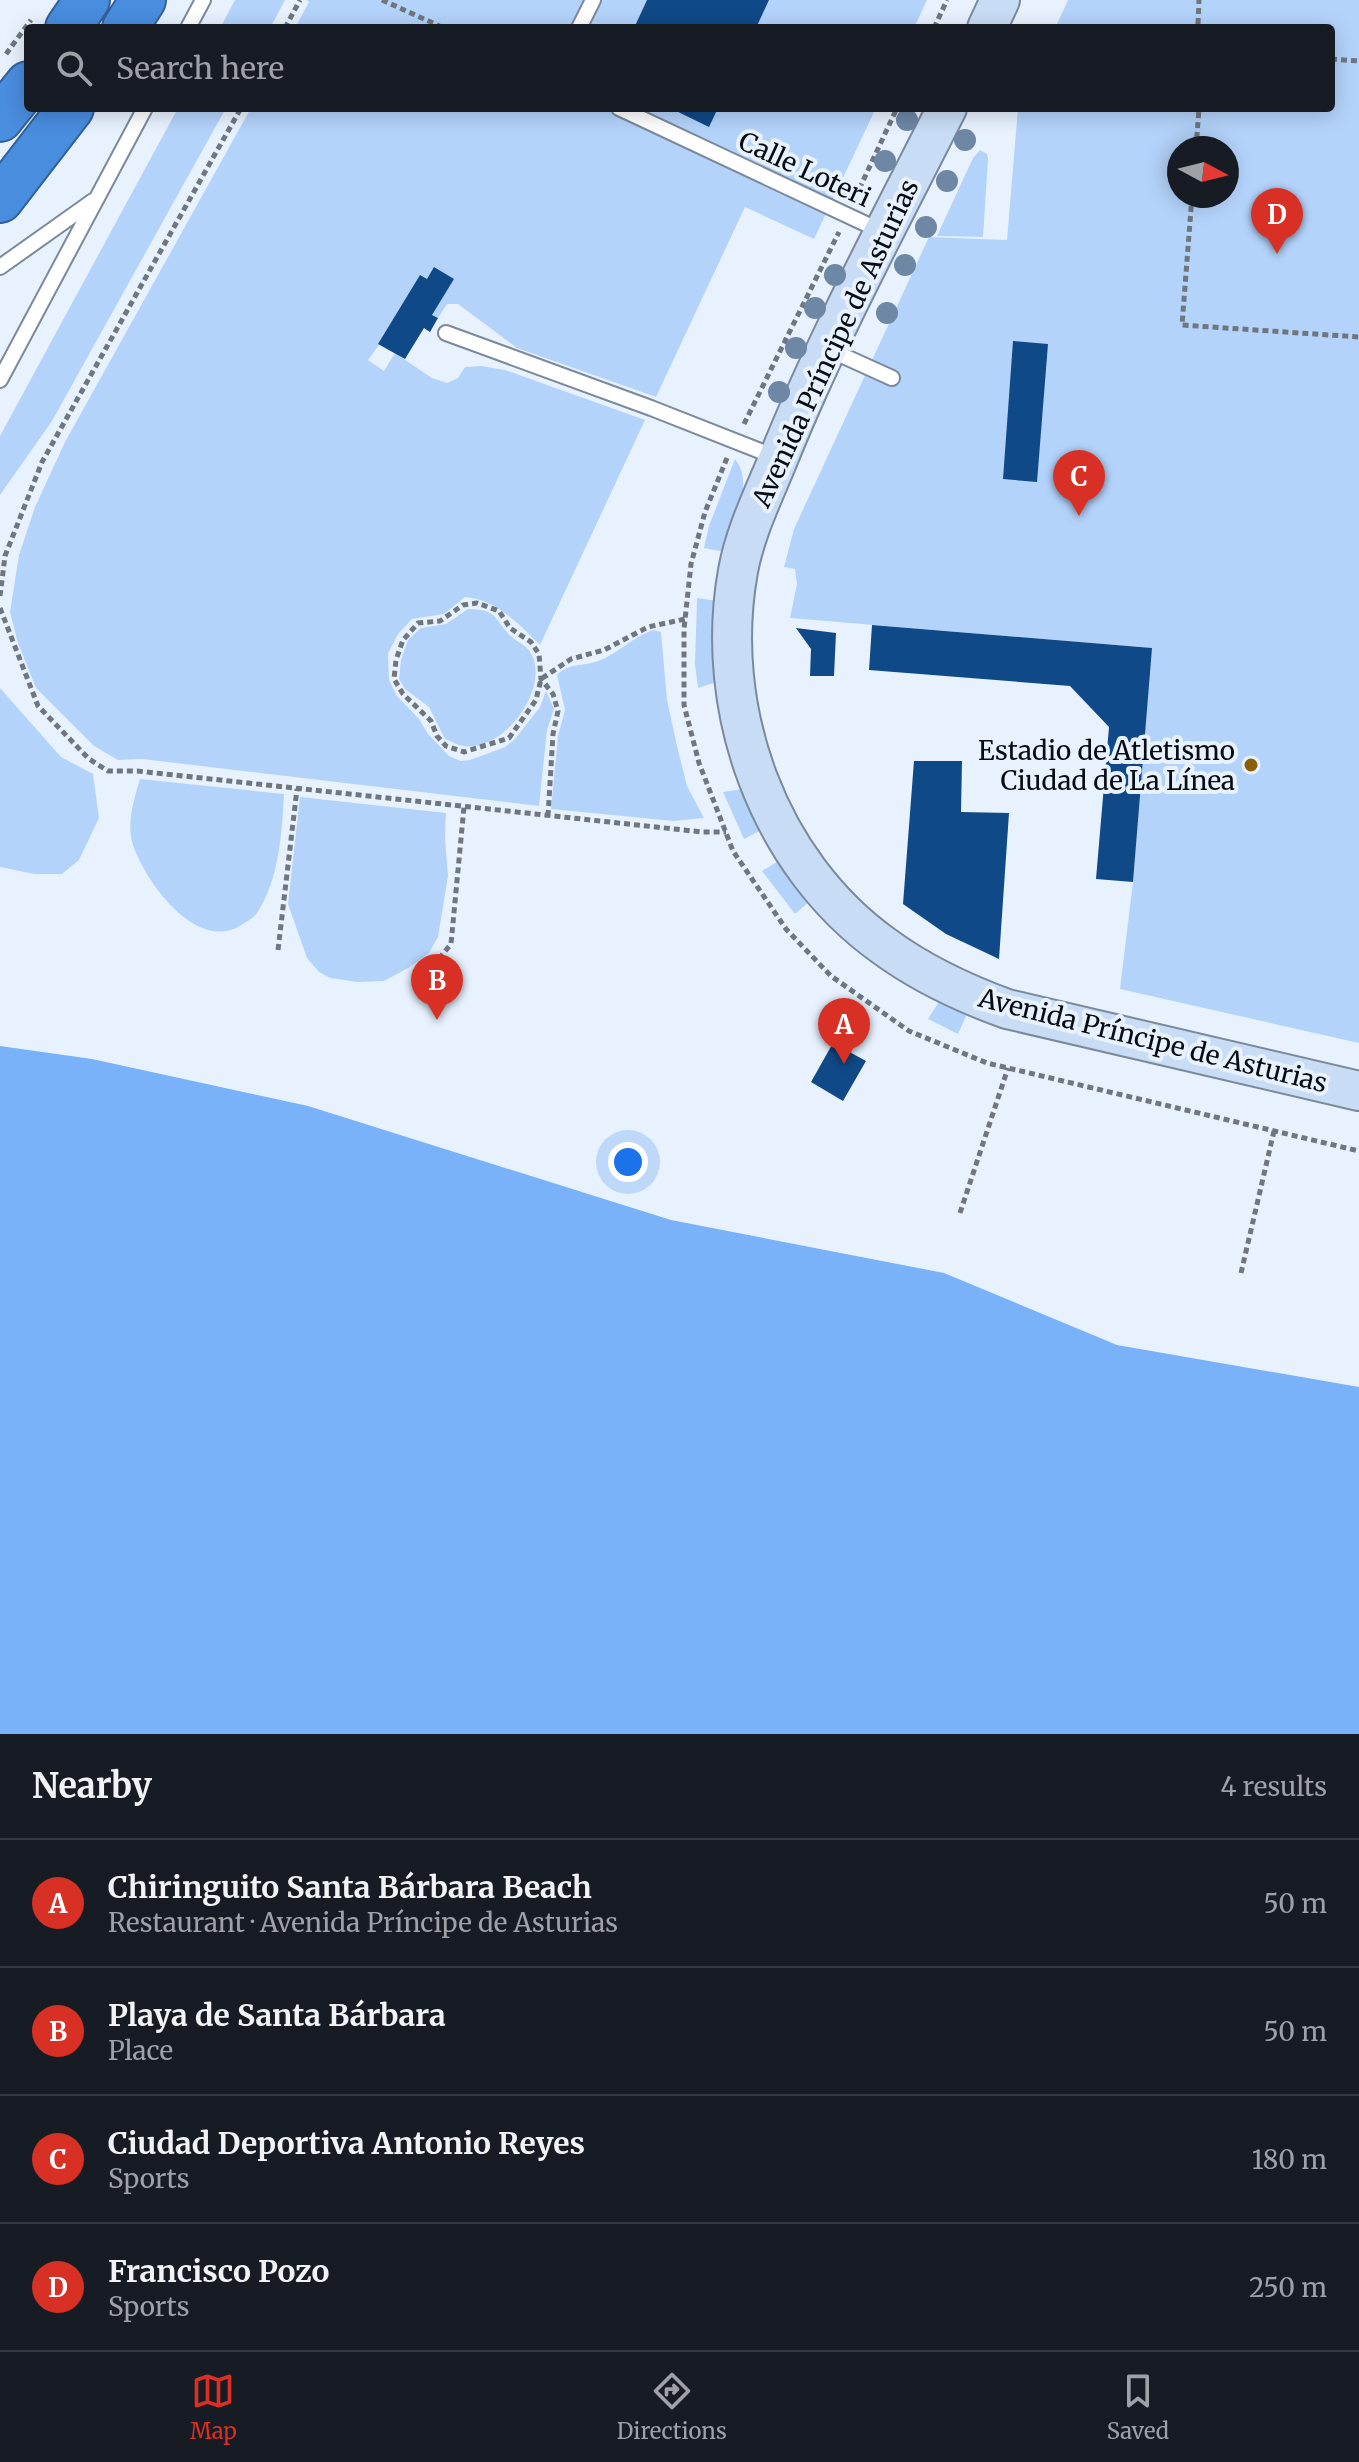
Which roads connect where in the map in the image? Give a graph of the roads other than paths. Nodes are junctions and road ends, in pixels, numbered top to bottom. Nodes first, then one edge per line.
1 (87, 0) edge
2 (143, 0) edge
3 (203, 0) edge
4 (593, 0) edge
5 (1000, 0) edge
6 (53, 19) edge
7 (128, 24) edge
8 (190, 24) edge
9 (581, 24) edge
10 (989, 24) edge
11 (24, 89) edge
12 (68, 112) edge
13 (143, 112) edge
14 (628, 112) edge
15 (945, 112) edge
16 (0, 119) edge
17 (96, 198) junction
18 (0, 200) edge
19 (884, 232) junction
20 (0, 267) edge
21 (446, 333) dead end
22 (828, 349) junction
23 (892, 378) dead end
24 (0, 380) edge
25 (778, 458) junction
26 (1359, 1091) edge

1 - 6 highway
2 - 7 highway
3 - 8 lane
4 - 9 lane
5 - 10 main road
11 - 16 highway
12 - 18 highway
13 - 17 lane
14 - 19 lane, Calle Loteri
15 - 19 main road, Avenida Príncipe de Asturias
17 - 20 lane
17 - 24 lane
19 - 22 main road, Avenida Príncipe de Asturias
21 - 25 lane
22 - 23 lane
22 - 25 main road, Avenida Príncipe de Asturias
25 - 26 main road, Avenida Príncipe de Asturias

